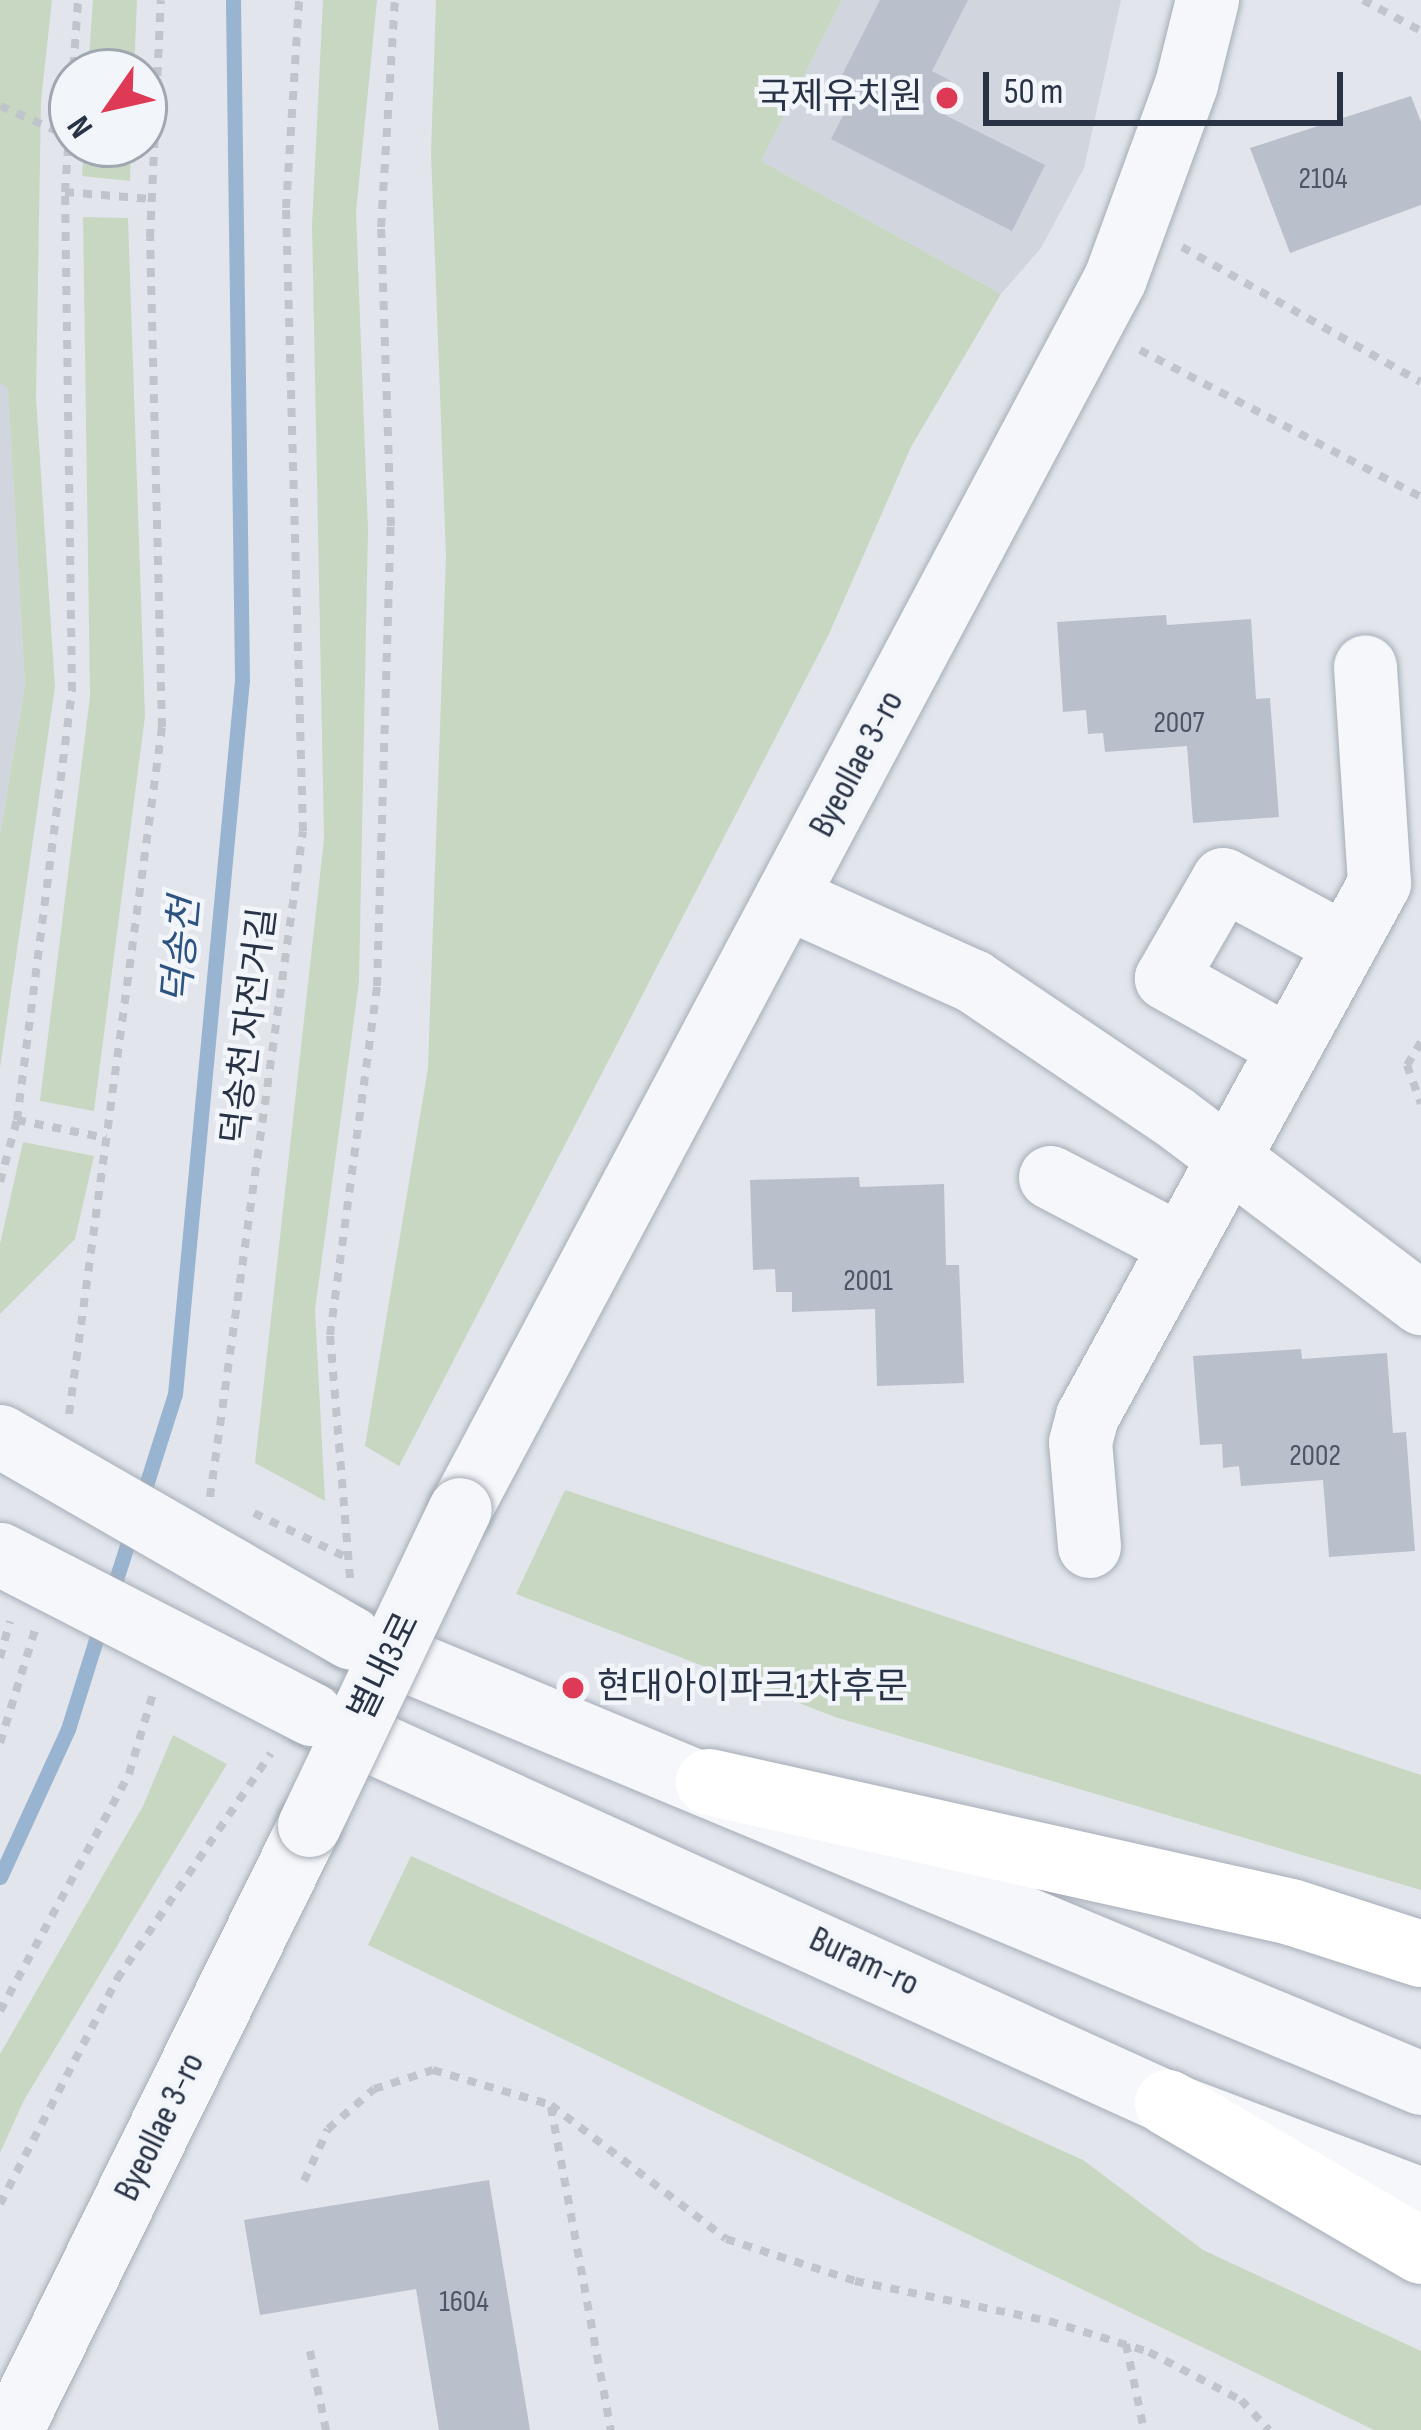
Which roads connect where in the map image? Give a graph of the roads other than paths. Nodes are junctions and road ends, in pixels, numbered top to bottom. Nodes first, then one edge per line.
1 (1198, 4) edge
2 (1365, 666) dead end
3 (786, 897) junction
4 (1345, 944) junction
5 (1287, 1046) junction
6 (1225, 1155) junction
7 (1050, 1177) dead end
8 (1178, 1244) junction
9 (1421, 1303) edge
10 (0, 1436) edge
11 (0, 1479) edge
12 (460, 1509) joint
13 (1089, 1546) dead end
14 (0, 1554) edge
15 (0, 1587) edge
16 (350, 1637) junction
17 (311, 1714) junction
18 (709, 1782) junction
19 (309, 1825) joint
20 (1421, 1954) edge
21 (1421, 2083) edge
22 (1168, 2103) junction
23 (1421, 2199) edge
24 (1421, 2251) edge
25 (11, 2430) edge

1 - 3 street, Byeollae 3-ro
2 - 4 street
3 - 6 street
3 - 12 street, Byeollae 3-ro
4 - 5 street
4 - 5 street
5 - 6 street
6 - 8 street
6 - 9 street
7 - 8 street
8 - 13 street
10 - 16 street, bridge
11 - 16 street, bridge
12 - 19 street, 별내3로, bridge
14 - 17 street, bridge
15 - 17 street, bridge
16 - 18 street
17 - 22 street, Buram-ro
18 - 20 highway
18 - 21 street
19 - 25 street, Byeollae 3-ro
22 - 23 street, Buram-ro
22 - 24 highway

